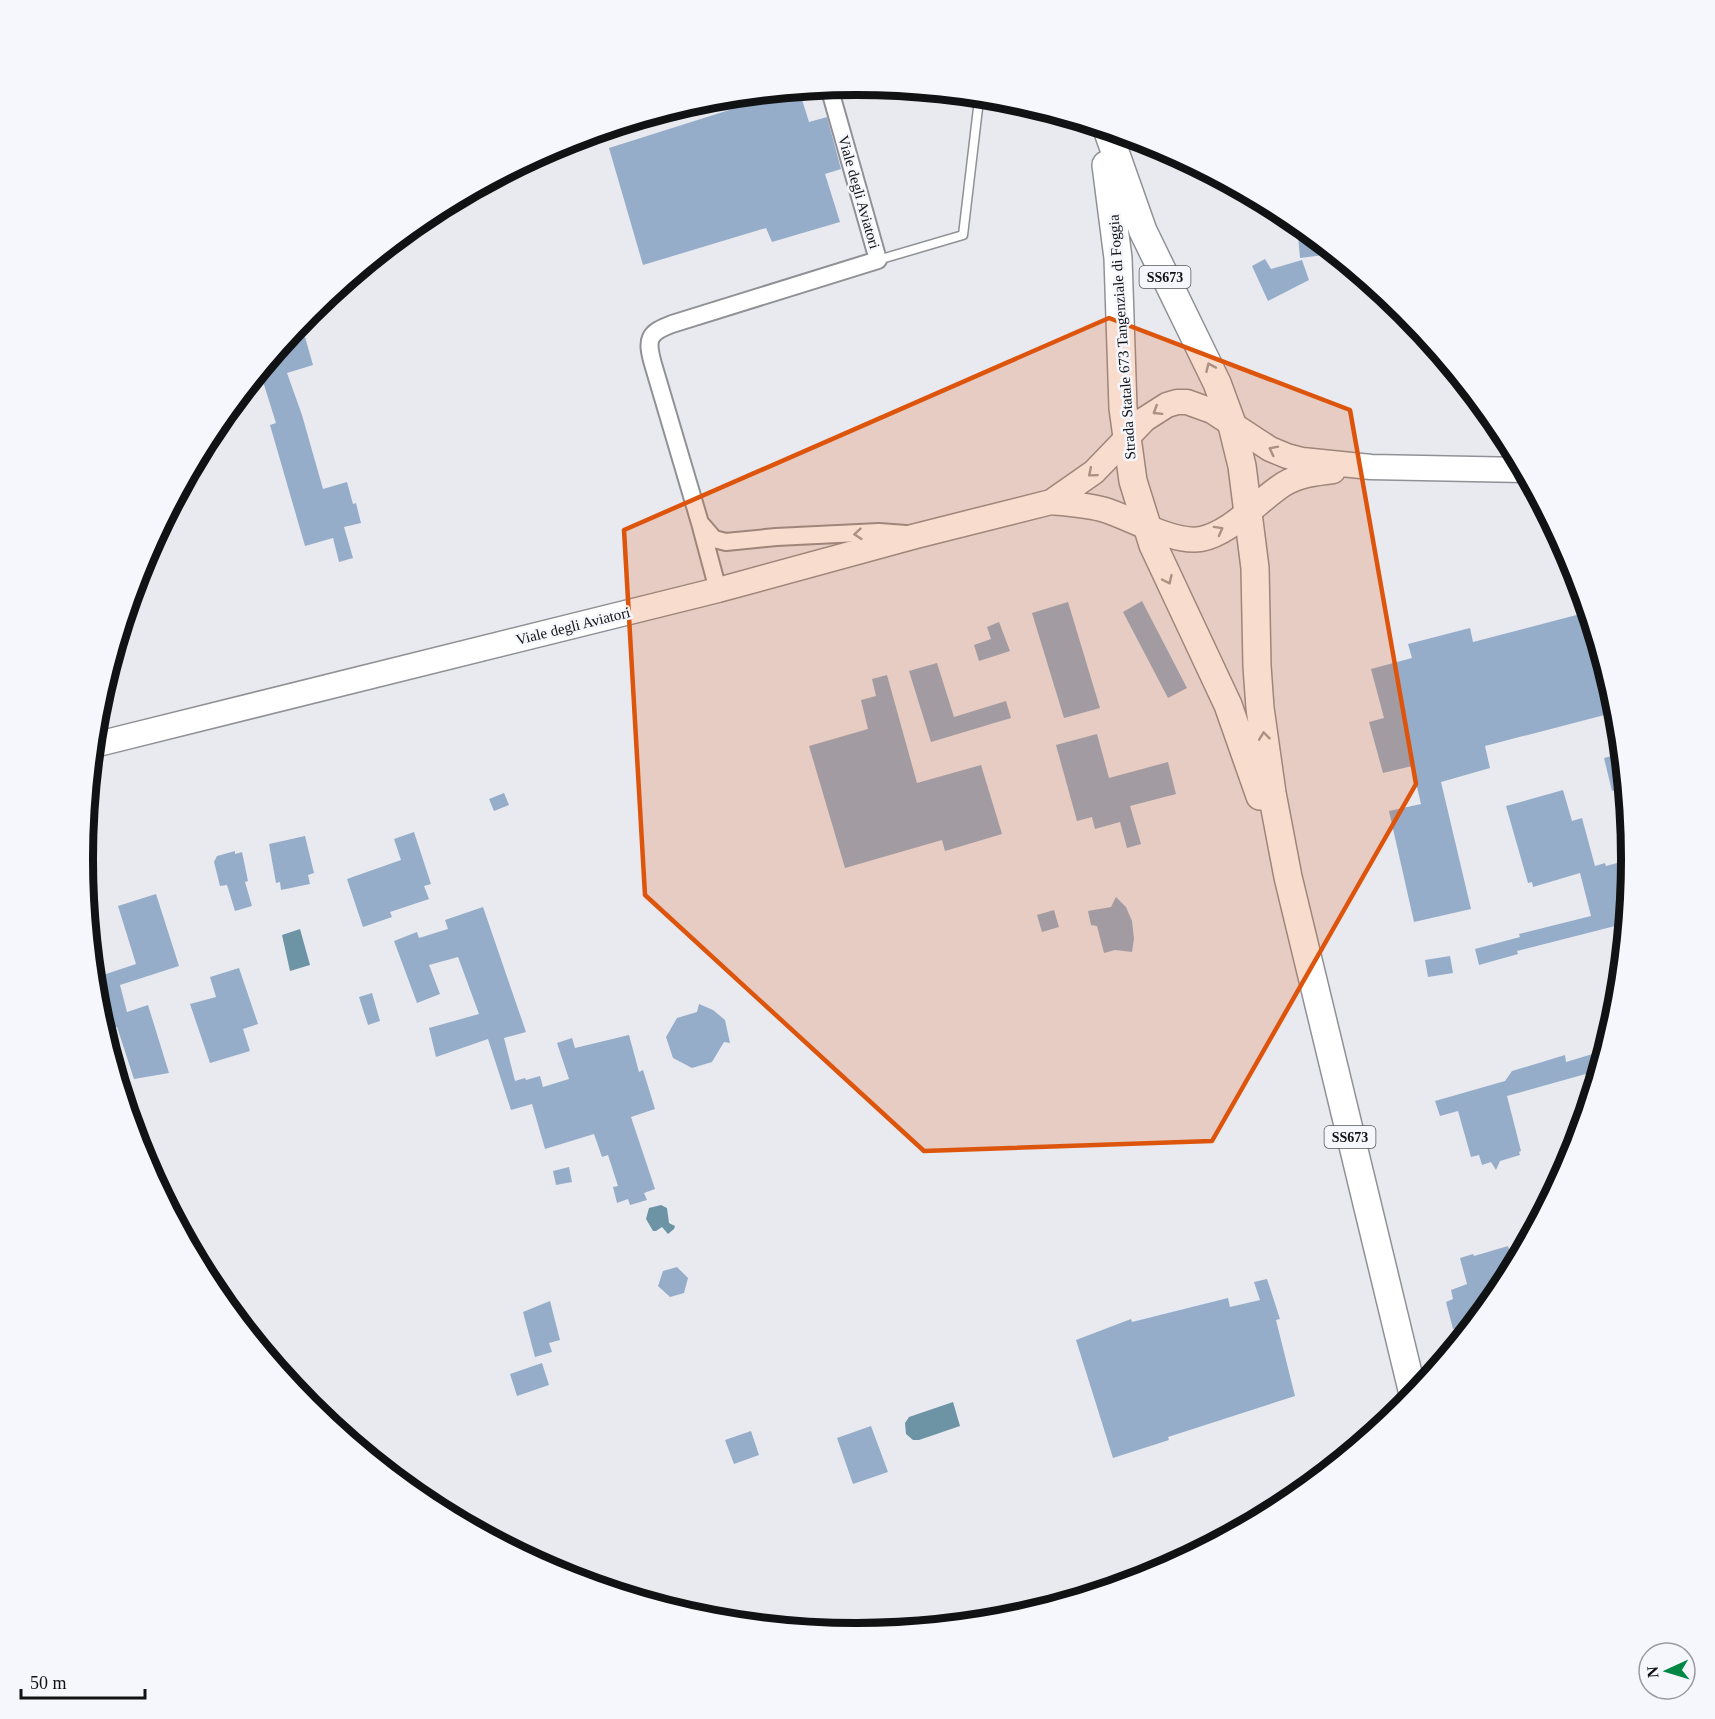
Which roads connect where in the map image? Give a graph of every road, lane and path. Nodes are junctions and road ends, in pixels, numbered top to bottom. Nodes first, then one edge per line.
1 (832, 96) edge
2 (978, 105) edge
3 (1102, 136) edge
4 (1110, 139) edge
5 (878, 260) junction
6 (1231, 421) junction
7 (1126, 438) junction
8 (1371, 467) junction
9 (1515, 470) edge
10 (1051, 502) junction
11 (1249, 511) junction
12 (700, 523) junction
13 (1146, 526) junction
14 (916, 536) junction
15 (718, 590) junction
16 (103, 743) edge
17 (1288, 877) junction
18 (1411, 1386) edge

1 - 5 street, Viale degli Aviatori
2 - 5 lane
3 - 7 main road, Strada Statale 673 Tangenziale di Foggia / SS673
6 -> 4 main road, Strada Statale 673 Tangenziale di Foggia / SS673
5 - 12 street, Viale degli Aviatori
6 -> 7 main road
8 -> 6 main road
6 - 11 main road, Strada Statale 673 Tangenziale di Foggia / SS673
7 -> 10 main road, Viale degli Aviatori
7 - 13 main road, Strada Statale 673 Tangenziale di Foggia / SS673
8 - 9 main road
8 - 11 main road
10 - 13 main road, Viale degli Aviatori
10 - 14 main road, Viale degli Aviatori
13 -> 11 main road
17 -> 11 main road, Strada Statale 673 Tangenziale di Foggia / SS673
14 -> 12 street
12 - 15 street
13 -> 17 main road, Strada Statale 673 Tangenziale di Foggia / SS673
14 - 15 main road, Viale degli Aviatori
15 - 16 main road, Viale degli Aviatori
17 - 18 main road, Strada Statale 673 Tangenziale di Foggia / SS673

